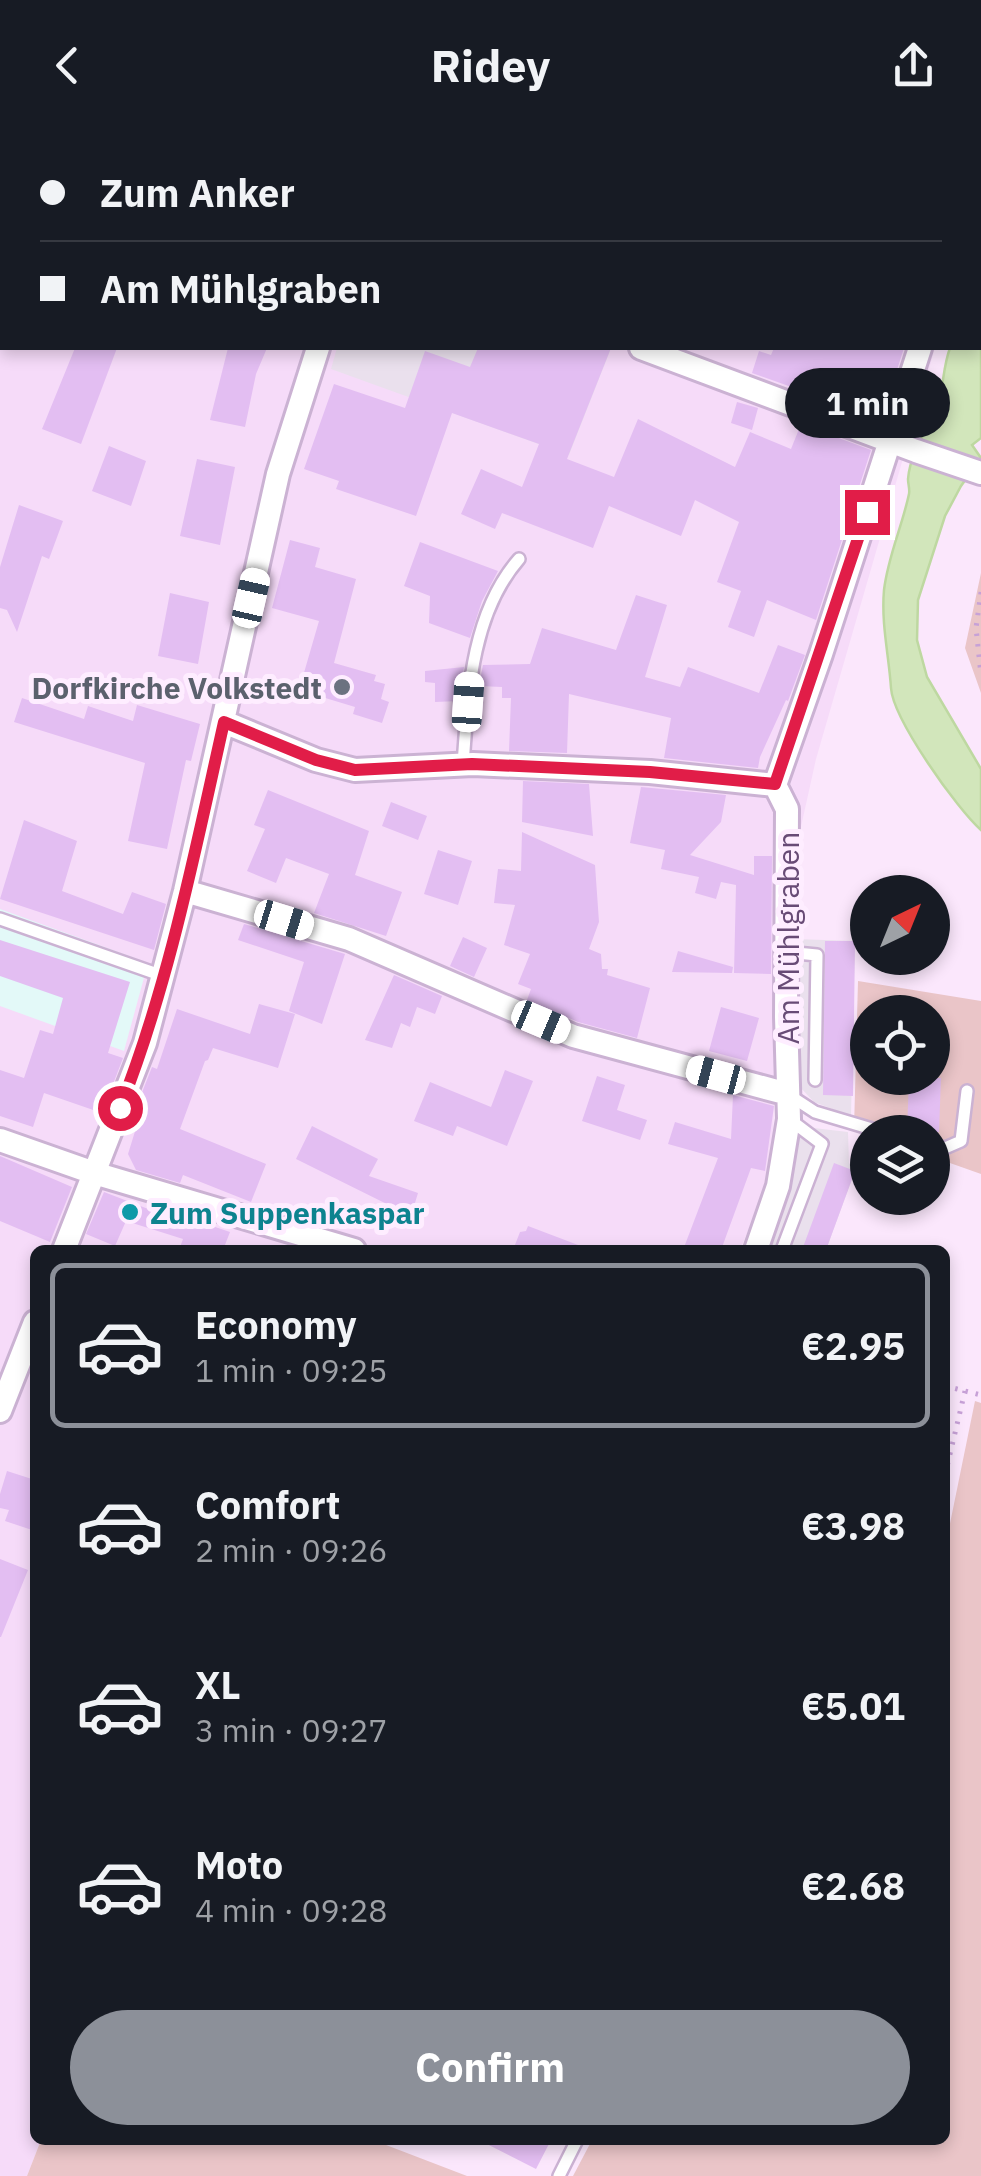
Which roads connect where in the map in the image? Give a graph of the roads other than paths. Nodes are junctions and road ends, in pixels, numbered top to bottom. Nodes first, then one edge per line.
1 (317, 350) edge
2 (646, 350) edge
3 (919, 350) edge
4 (890, 442) junction
5 (981, 472) edge
6 (520, 559) dead end
7 (224, 722) junction
8 (463, 765) junction
9 (775, 784) junction
10 (185, 891) junction
11 (0, 919) edge
12 (786, 952) junction
13 (163, 976) junction
14 (816, 1080) dead end
15 (967, 1091) dead end
16 (788, 1094) junction
17 (789, 1119) junction
18 (850, 1122) edge
19 (0, 1140) edge
20 (950, 1146) edge
21 (94, 1173) junction
22 (774, 1200) junction
23 (798, 1208) junction
24 (66, 1245) edge
25 (337, 1245) edge
26 (758, 1245) edge
27 (784, 1245) edge
28 (30, 1335) edge
29 (0, 1411) edge
30 (574, 2145) edge
31 (559, 2176) edge

1 - 7 street
2 - 4 street
3 - 4 street
4 - 5 street
4 - 9 street
6 - 8 lane
7 - 8 street
7 - 10 street
8 - 9 street
9 - 12 street, Am Mühlgraben
10 - 13 street
10 - 16 street
11 - 13 lane
12 - 14 lane
12 - 16 street, Am Mühlgraben
13 - 21 street
15 - 20 lane
16 - 17 street, Am Mühlgraben
16 - 18 lane
17 - 22 street, Am Mühlgraben
17 - 23 lane
19 - 21 street
21 - 24 street
21 - 25 street
22 - 23 lane
22 - 26 street, Am Mühlgraben
23 - 27 lane
28 - 29 street
30 - 31 lane

